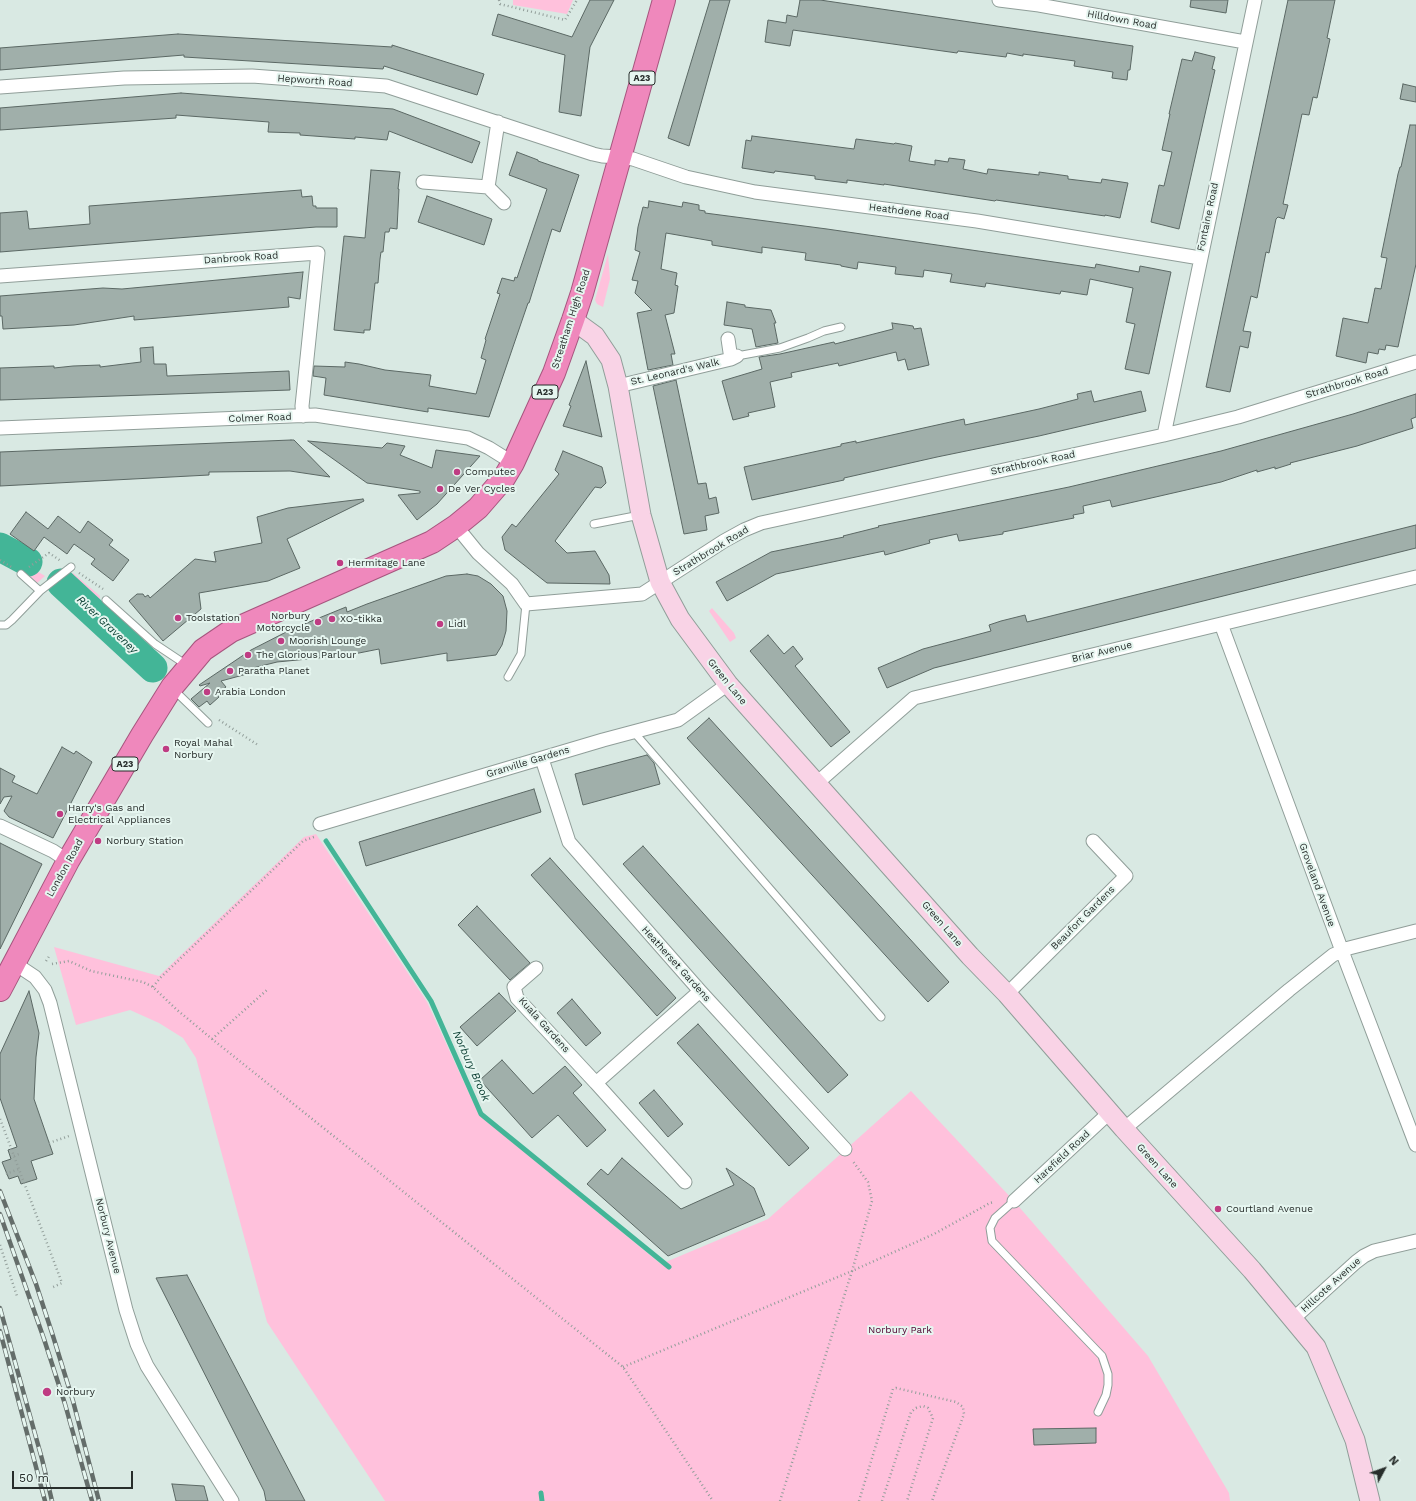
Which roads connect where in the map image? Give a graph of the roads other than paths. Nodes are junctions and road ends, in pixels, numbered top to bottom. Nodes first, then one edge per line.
1 (664, 0) edge
2 (999, 0) edge
3 (1254, 0) edge
4 (1245, 42) junction
5 (0, 87) edge
6 (498, 122) junction
7 (620, 157) junction
8 (423, 182) dead end
9 (488, 187) junction
10 (504, 203) dead end
11 (1200, 258) junction
12 (0, 276) edge
13 (573, 320) junction
14 (841, 327) dead end
15 (728, 339) dead end
16 (734, 357) junction
17 (1416, 362) edge
18 (618, 386) junction
19 (303, 416) junction
20 (0, 428) edge
21 (1164, 435) junction
22 (513, 463) junction
23 (641, 515) junction
24 (594, 524) dead end
25 (456, 526) junction
26 (71, 567) dead end
27 (21, 574) road end
28 (1416, 577) edge
29 (660, 582) junction
30 (40, 591) junction
31 (106, 600) dead end
32 (526, 604) junction
33 (1221, 624) junction
34 (0, 626) edge
35 (189, 667) junction
36 (508, 677) dead end
37 (728, 684) junction
38 (172, 688) junction
39 (208, 723) dead end
40 (633, 731) junction
41 (542, 759) junction
42 (817, 783) junction
43 (324, 823) road end
44 (0, 826) edge
45 (1093, 841) dead end
46 (68, 861) junction
47 (1416, 931) edge
48 (1342, 951) junction
49 (14, 963) junction
50 (536, 968) dead end
51 (0, 990) edge
52 (700, 991) junction
53 (1006, 994) junction
54 (881, 1017) dead end
55 (596, 1083) junction
56 (1109, 1113) junction
57 (1124, 1129) junction
58 (1416, 1144) edge
59 (845, 1148) road end
60 (685, 1182) dead end
61 (1014, 1201) joint
62 (1416, 1241) edge
63 (1294, 1319) junction
64 (1098, 1412) dead end
65 (232, 1501) edge
66 (1370, 1501) edge

1 - 7 highway, Streatham High Road / A23
2 - 4 street, Hilldown Road
3 - 4 street, Fontaine Road
4 - 11 street, Fontaine Road
5 - 6 street, Hepworth Road
6 - 7 street, Hepworth Road
6 - 9 street
7 - 11 street, Heathdene Road
7 - 13 highway, Streatham High Road / A23
8 - 9 street
9 - 10 street
11 - 21 street, Fontaine Road
12 - 19 street, Danbrook Road
13 - 18 main road, Green Lane
13 - 22 highway, Streatham High Road / A23
14 - 16 lane
15 - 16 street, St. Leonard's Walk
16 - 18 street, St. Leonard's Walk
17 - 21 street, Strathbrook Road
18 - 23 main road, Green Lane
19 - 20 street, Colmer Road
19 - 22 street, Colmer Road
21 - 29 street, Strathbrook Road
22 - 25 highway, Streatham High Road / A23
23 - 24 lane
23 - 29 main road, Green Lane
25 - 32 street
25 - 35 highway, Streatham High Road / A23
26 - 30 lane
27 - 30 lane
28 - 33 street, Briar Avenue
29 - 32 street
29 - 37 main road, Green Lane
30 - 34 lane
31 - 35 lane
32 - 36 lane
33 - 42 street, Briar Avenue
33 - 48 street, Groveland Avenue
35 - 38 highway, Streatham High Road / A23
37 - 40 street, Granville Gardens
37 - 42 main road, Green Lane
38 - 39 lane
38 - 46 highway, London Road / A23
40 - 41 street, Granville Gardens
40 - 54 lane
41 - 43 street, Granville Gardens
41 - 52 street, Heatherset Gardens
42 - 53 main road, Green Lane
44 - 46 street
45 - 53 street, Beaufort Gardens
46 - 49 highway, London Road / A23
47 - 48 street
48 - 57 street
48 - 58 street, Groveland Avenue
49 - 51 highway, London Road / A23
49 - 65 street, Norbury Avenue
50 - 55 street, Kuala Gardens
52 - 55 street
52 - 59 street, Heatherset Gardens
53 - 56 main road, Green Lane
55 - 60 street, Kuala Gardens
56 - 57 main road, Green Lane
56 - 61 street, Harefield Road
57 - 63 main road, Green Lane
61 - 64 lane
62 - 63 street, Hillcote Avenue
63 - 66 main road, Green Lane

